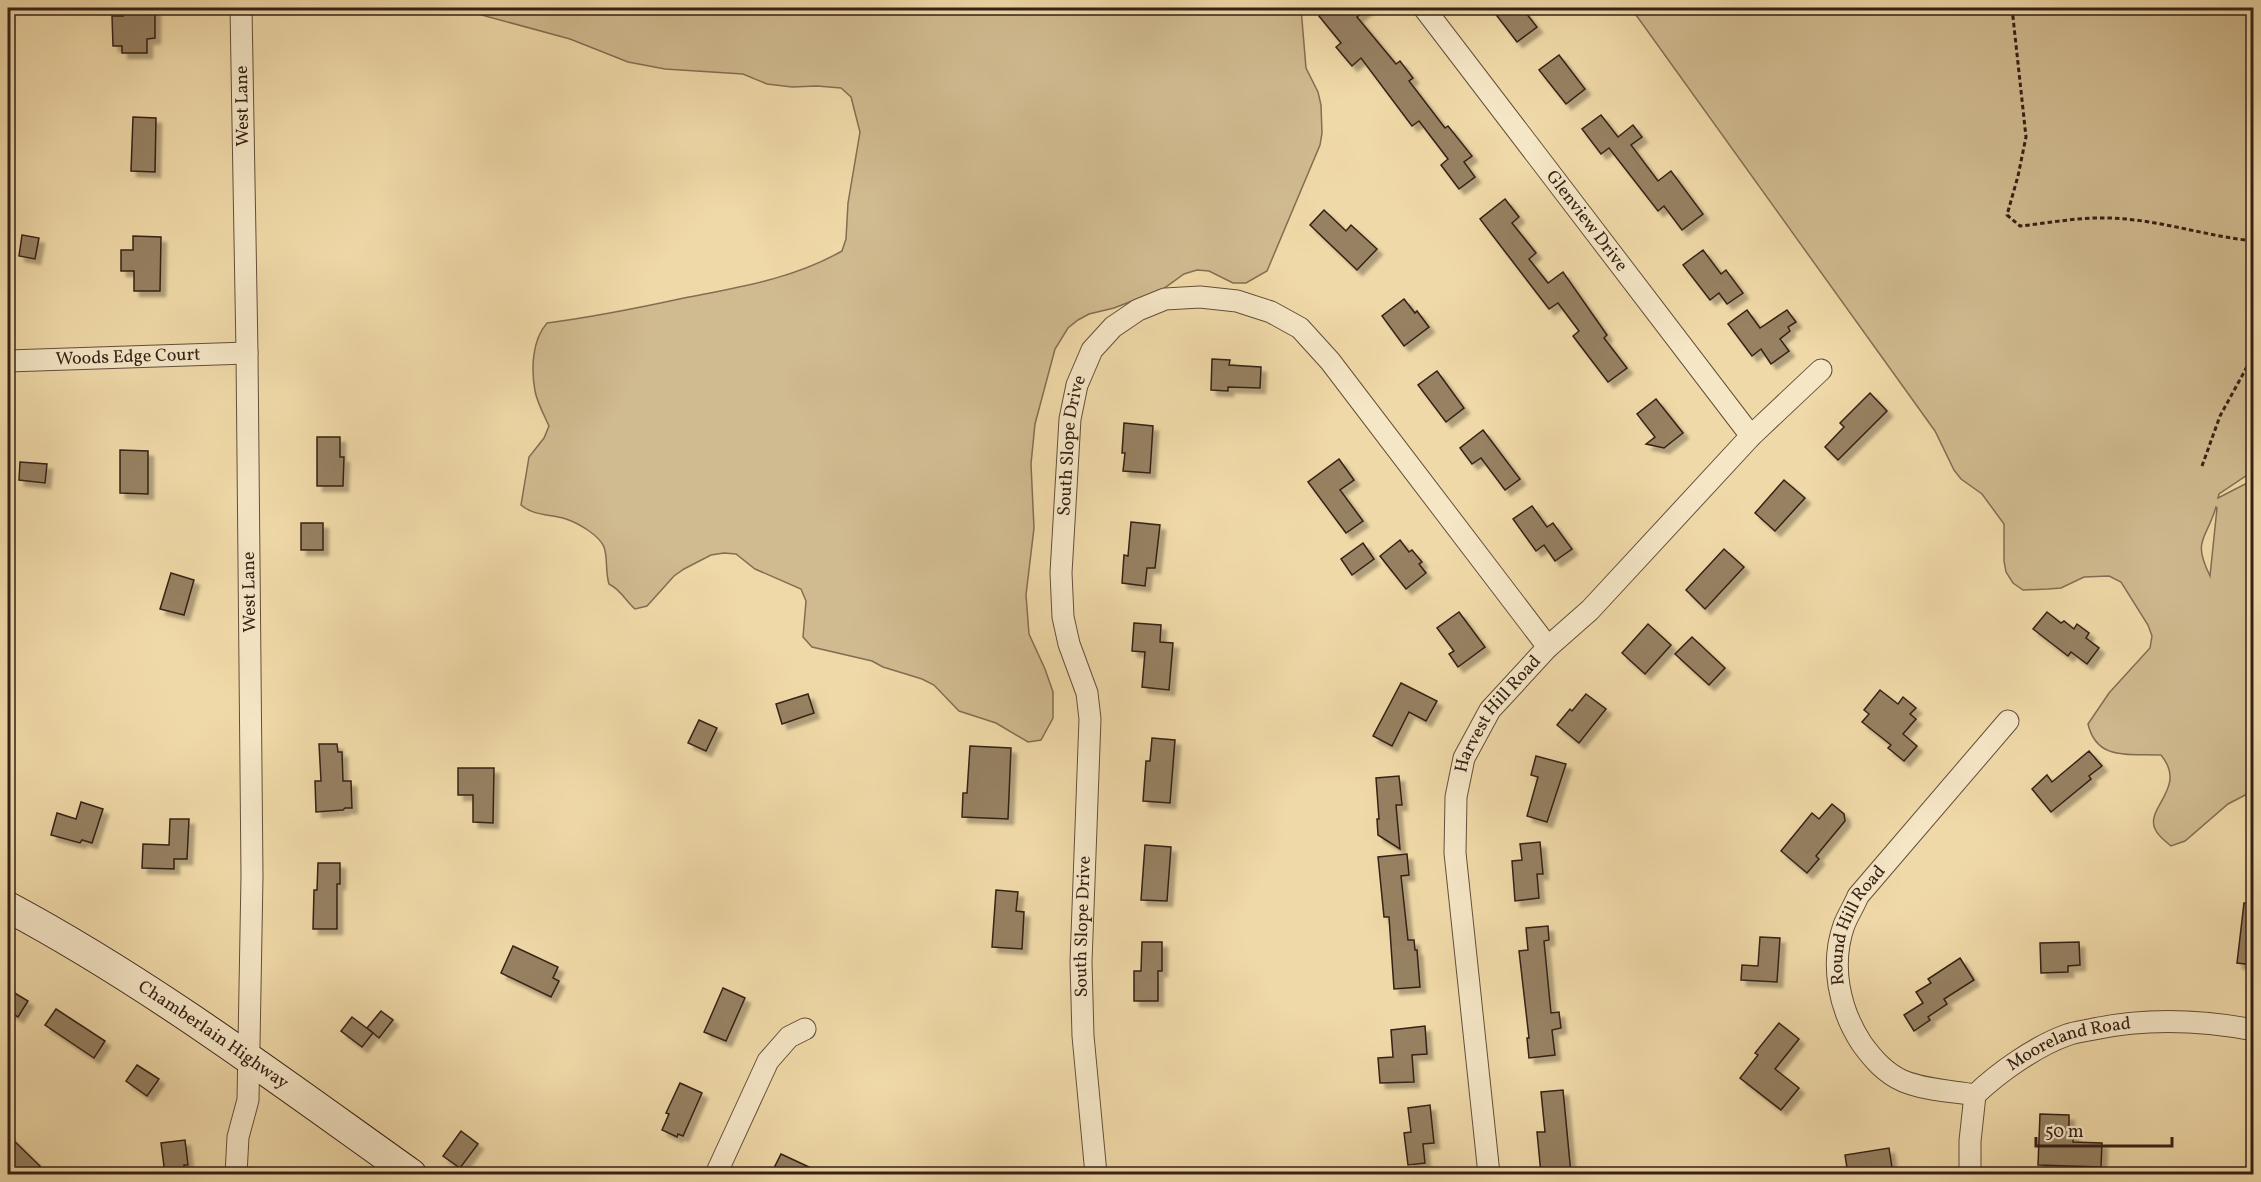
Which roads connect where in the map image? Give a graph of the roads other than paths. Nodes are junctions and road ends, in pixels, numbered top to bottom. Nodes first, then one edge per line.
1 (241, 8) edge
2 (1424, 8) edge
3 (247, 353) junction
4 (8, 361) edge
5 (1821, 370) dead end
6 (1751, 436) junction
7 (1548, 647) junction
8 (2008, 721) dead end
9 (8, 907) edge
10 (805, 1029) dead end
11 (2253, 1030) edge
12 (249, 1059) junction
13 (1975, 1095) junction
14 (236, 1174) edge
15 (411, 1174) edge
16 (716, 1174) edge
17 (1096, 1174) edge
18 (1489, 1174) edge
19 (1970, 1174) edge

1 - 3 street, West Lane
2 - 6 street, Glenview Drive
3 - 4 street, Woods Edge Court
3 - 12 street, West Lane
5 - 6 street, Harvest Hill Road
6 - 7 street, Harvest Hill Road
7 - 17 street, South Slope Drive
7 - 18 street, Harvest Hill Road
8 - 13 street, Round Hill Road
9 - 12 main road, Chamberlain Highway
10 - 16 street
11 - 13 street, Mooreland Road
12 - 14 street, West Lane
12 - 15 main road, Chamberlain Highway
13 - 19 street

